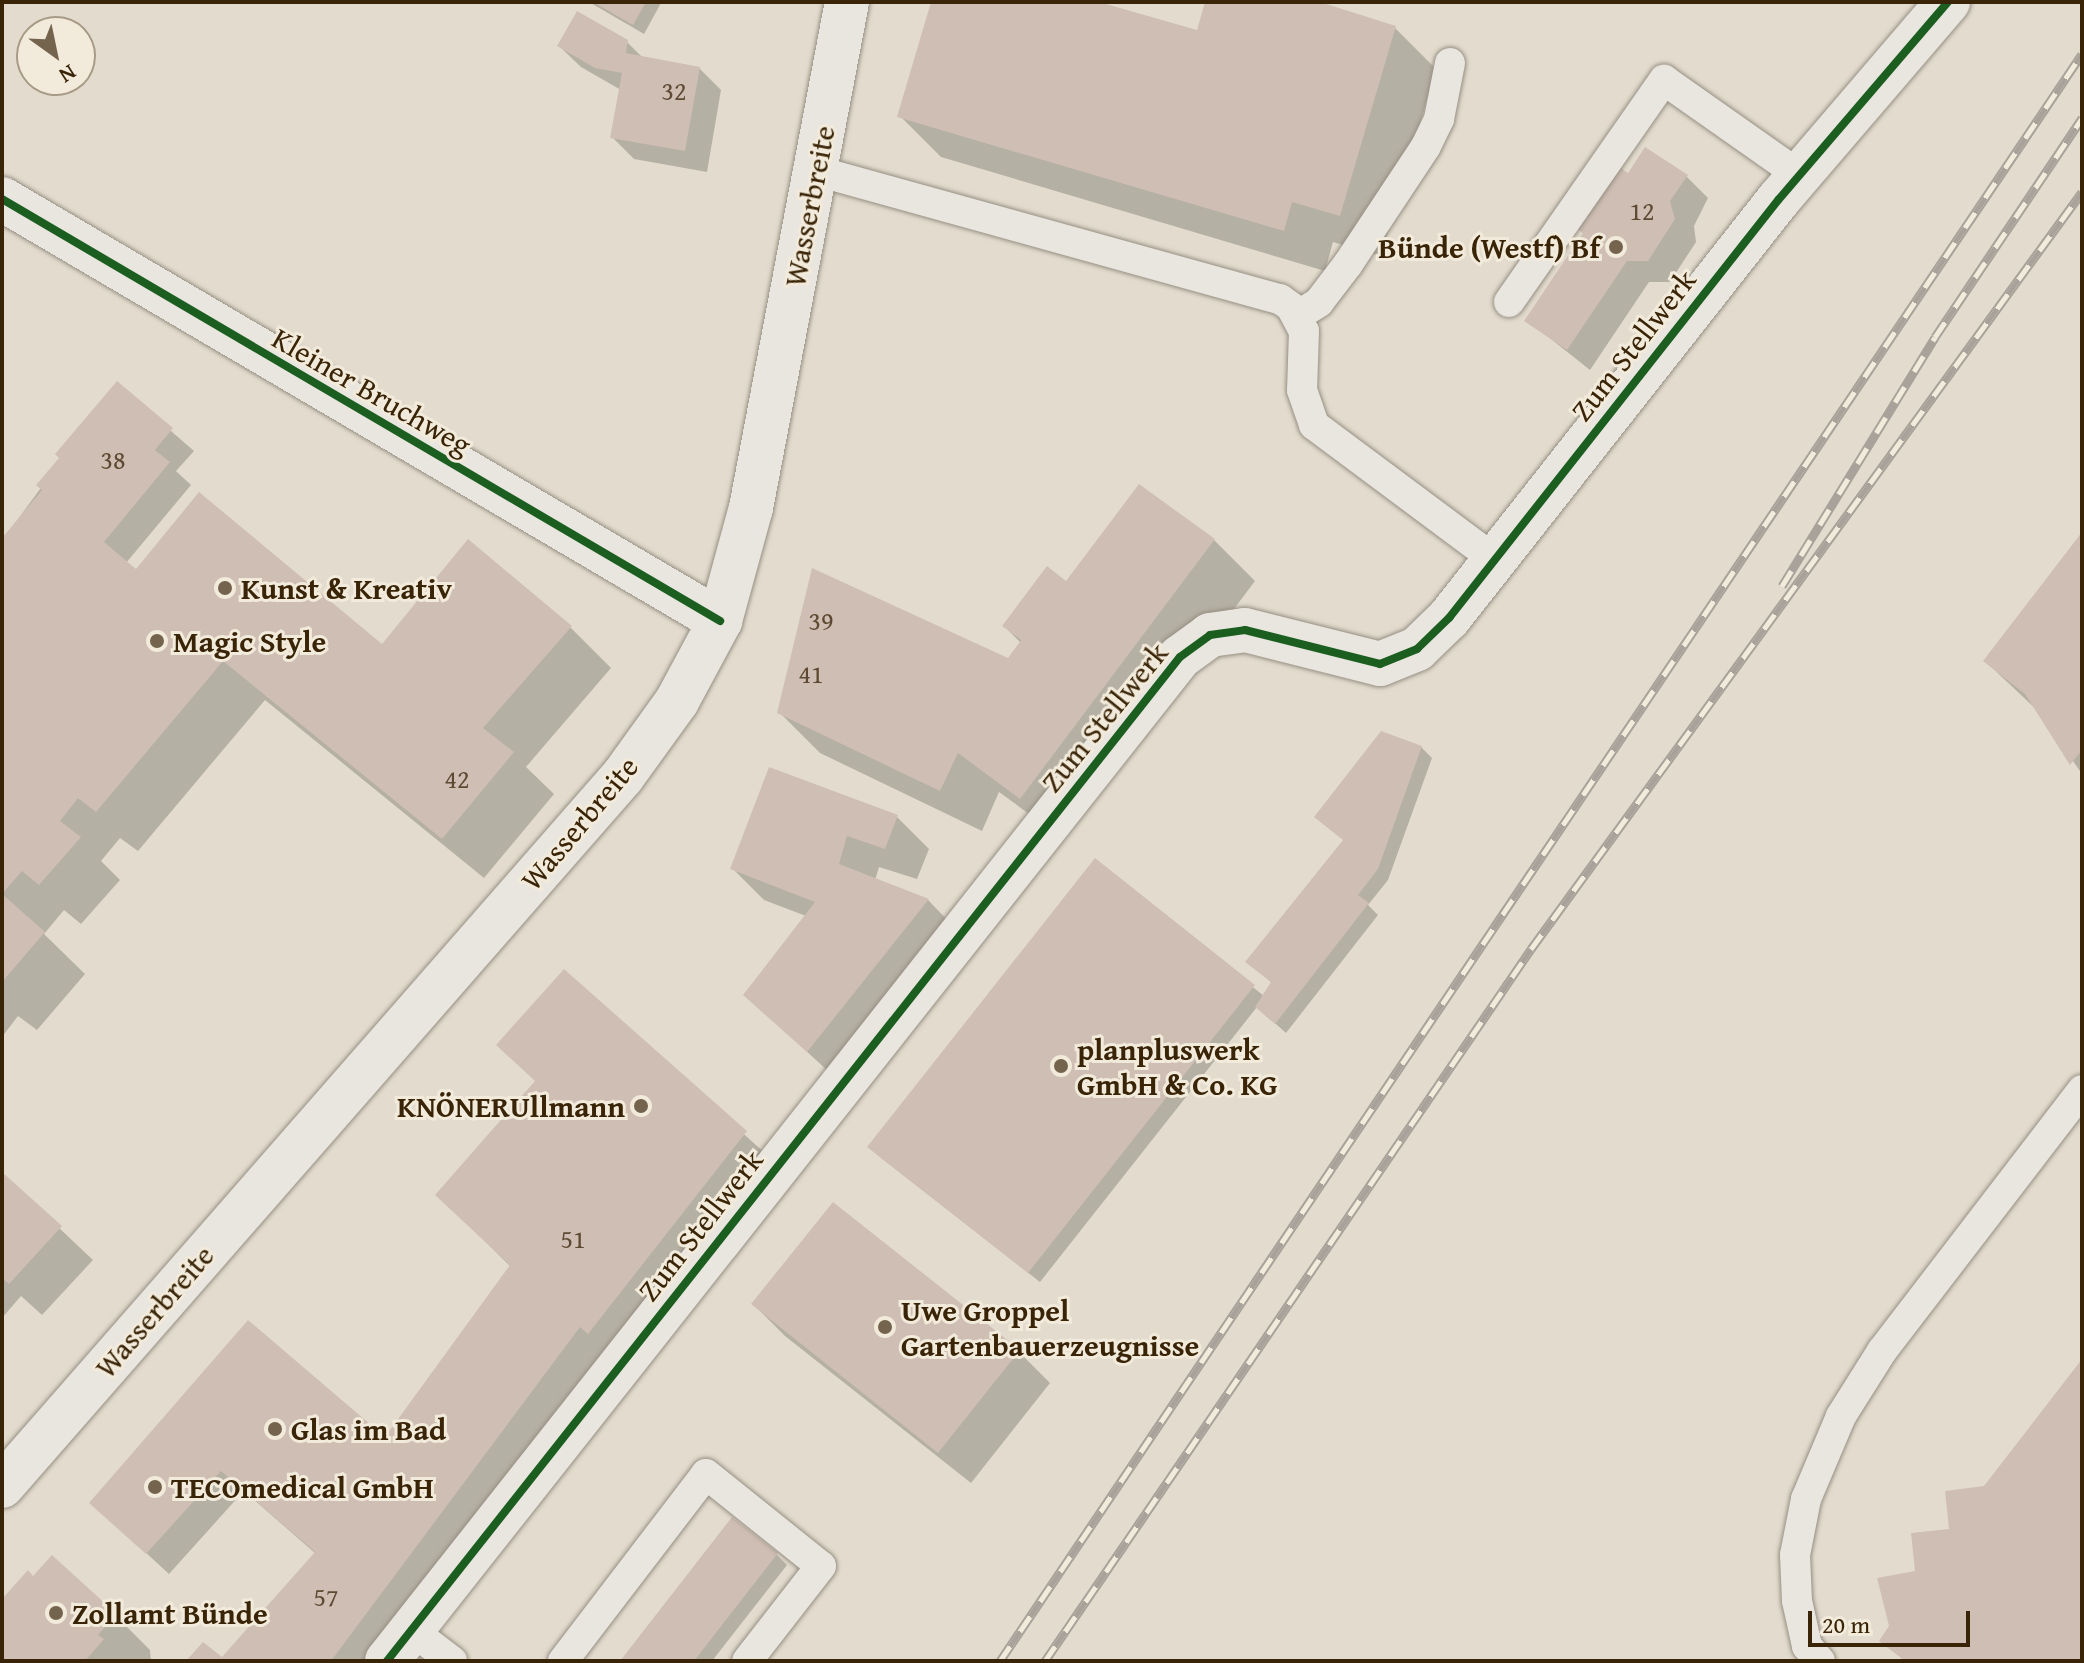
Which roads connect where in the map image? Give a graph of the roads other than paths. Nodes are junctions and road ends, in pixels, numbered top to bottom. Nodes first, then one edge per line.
1 (847, 2) edge
2 (1948, 2) edge
3 (1450, 63) dead end
4 (817, 171) junction
5 (1799, 175) junction
6 (2, 199) edge
7 (1509, 302) dead end
8 (1297, 316) junction
9 (1494, 559) junction
10 (720, 621) junction
11 (2082, 1090) edge
12 (2, 1486) edge
13 (399, 1645) edge
14 (452, 1661) edge
15 (563, 1661) edge
16 (747, 1661) edge
17 (1820, 1661) edge

1 - 4 street, Wasserbreite
2 - 5 street, Zum Stellwerk
3 - 8 lane
4 - 8 lane
4 - 10 street, Wasserbreite
5 - 7 lane
5 - 9 street, Zum Stellwerk
6 - 10 street, Kleiner Bruchweg
8 - 9 lane
9 - 13 street, Zum Stellwerk
10 - 12 street, Wasserbreite
11 - 17 lane
13 - 14 lane
15 - 16 lane

